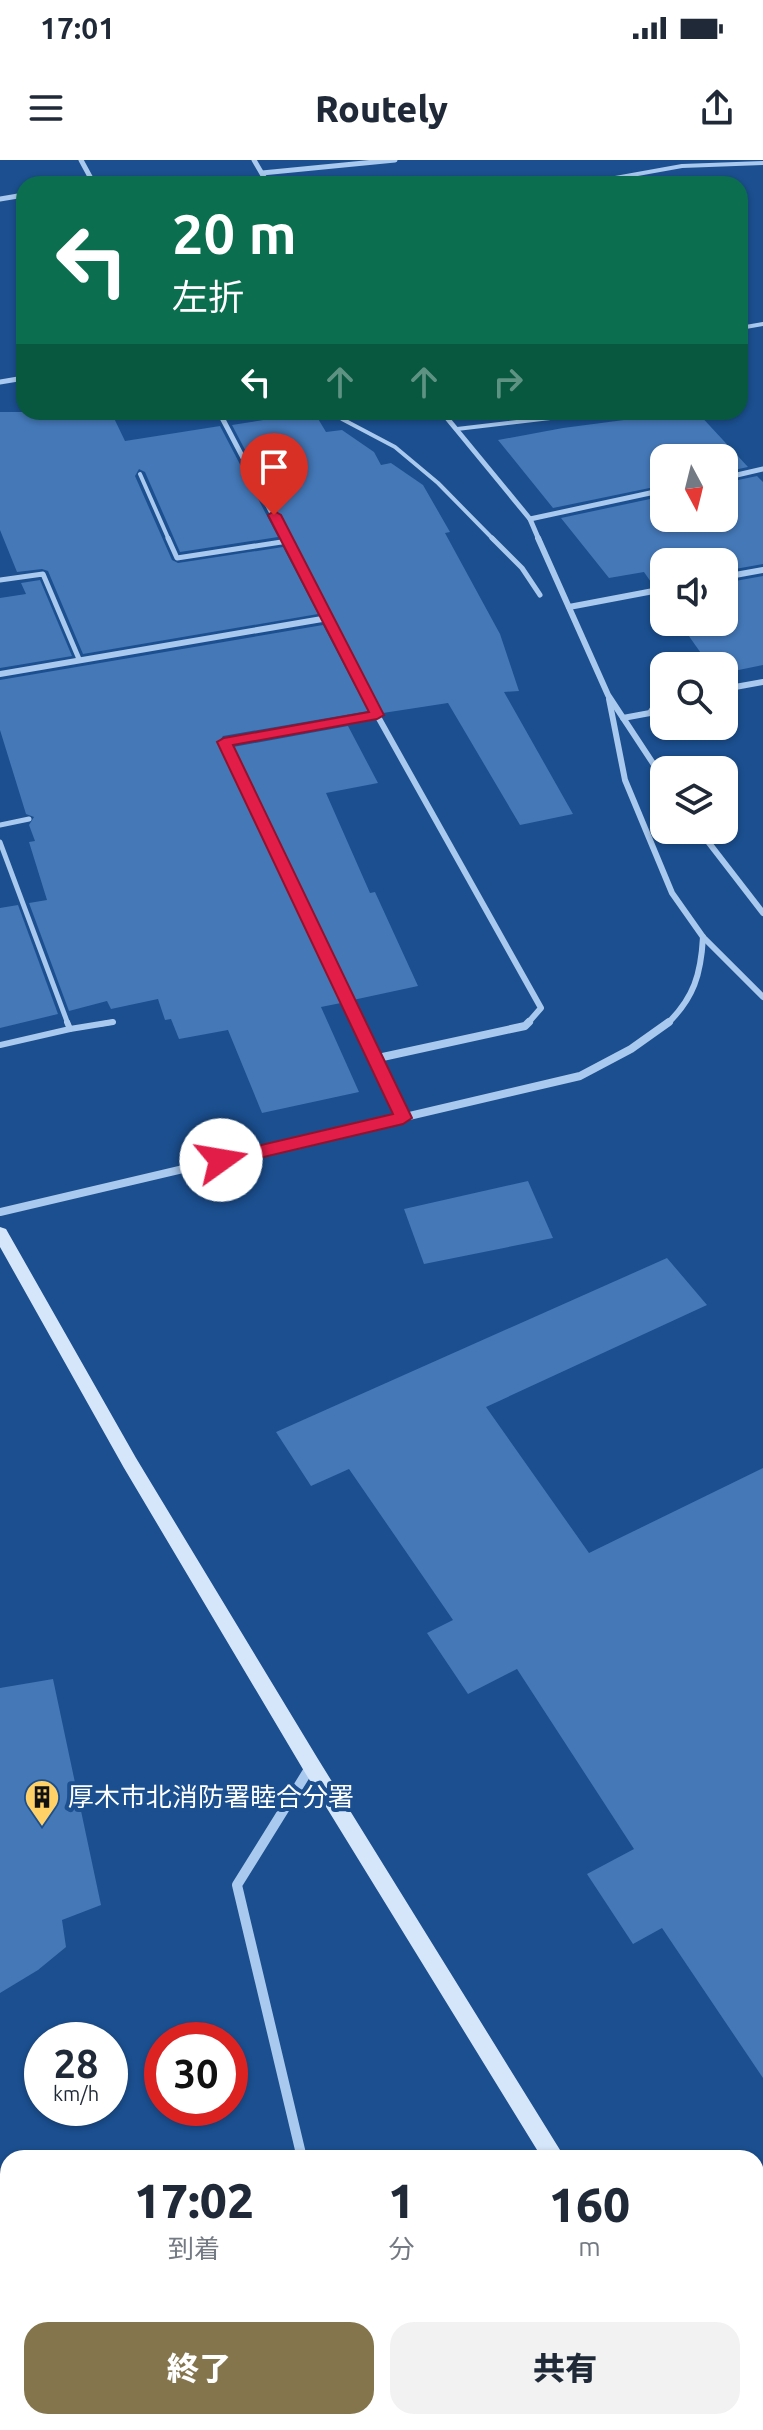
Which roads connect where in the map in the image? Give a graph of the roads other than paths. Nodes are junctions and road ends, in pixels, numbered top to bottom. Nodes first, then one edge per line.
1 (254, 160) edge
2 (395, 160) edge
3 (763, 163) edge
4 (262, 173) junction
5 (264, 176) edge
6 (626, 176) edge
7 (223, 420) edge
8 (344, 420) edge
9 (449, 420) edge
10 (534, 420) edge
11 (457, 429) junction
12 (763, 469) edge
13 (140, 474) dead end
14 (738, 475) edge
15 (650, 493) edge
16 (530, 519) junction
17 (288, 541) junction
18 (763, 570) edge
19 (738, 574) edge
20 (0, 580) edge
21 (650, 592) edge
22 (540, 595) dead end
23 (569, 607) junction
24 (328, 618) junction
25 (79, 659) junction
26 (0, 674) edge
27 (763, 682) edge
28 (738, 686) edge
29 (608, 695) junction
30 (650, 713) edge
31 (377, 715) junction
32 (623, 718) junction
33 (650, 759) edge
34 (29, 819) dead end
35 (0, 825) edge
36 (0, 842) edge
37 (710, 844) edge
38 (763, 913) edge
39 (703, 937) junction
40 (763, 997) edge
41 (113, 1022) dead end
42 (70, 1029) junction
43 (0, 1045) edge
44 (378, 1058) junction
45 (403, 1118) junction
46 (0, 1212) edge
47 (0, 1233) edge
48 (311, 1765) junction
49 (300, 2150) edge
50 (549, 2150) edge

1 - 4 street
2 - 4 street
3 - 6 lane
4 - 5 street
7 - 17 street
8 - 22 lane
9 - 11 street
10 - 11 lane
11 - 16 street
12 - 14 street
13 - 17 lane
15 - 16 street
16 - 23 street
17 - 24 street
18 - 19 street
20 - 25 lane
21 - 23 street
23 - 29 street
24 - 25 street
24 - 31 street
25 - 26 street
27 - 28 street
29 - 32 street
29 - 39 street
30 - 32 street
31 - 44 street
31 - 44 street
32 - 33 street
34 - 35 lane
36 - 42 lane
37 - 38 street
39 - 40 street
39 - 45 street
41 - 42 lane
42 - 43 lane
44 - 45 street
45 - 46 street
47 - 48 street
48 - 49 street
48 - 50 street

